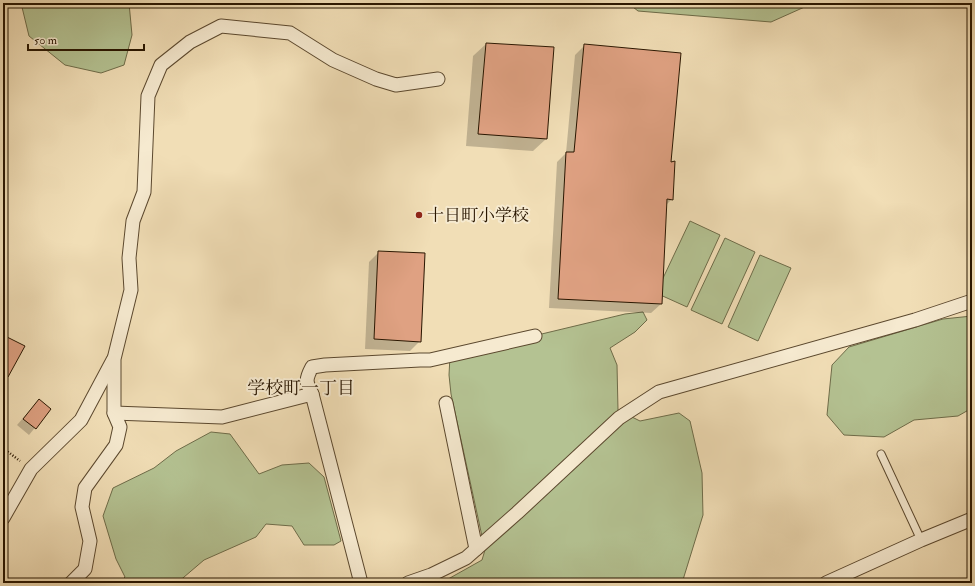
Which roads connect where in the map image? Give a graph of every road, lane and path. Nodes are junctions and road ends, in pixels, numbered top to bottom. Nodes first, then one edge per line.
1 (438, 79) dead end
2 (972, 301) edge
3 (535, 336) dead end
4 (114, 359) junction
5 (312, 394) junction
6 (446, 403) dead end
7 (114, 413) junction
8 (3, 448) edge
9 (881, 454) dead end
10 (31, 469) junction
11 (3, 518) edge
12 (972, 519) edge
13 (921, 540) junction
14 (476, 549) junction
15 (71, 583) edge
16 (361, 583) edge
17 (408, 583) edge
18 (826, 583) edge

1 - 4 street
2 - 14 street
3 - 5 street
4 - 7 street
4 - 10 street
5 - 7 street
5 - 16 street
6 - 14 street
7 - 15 street
8 - 10 path
9 - 13 lane
10 - 11 street
12 - 13 street
13 - 18 street
14 - 17 street

